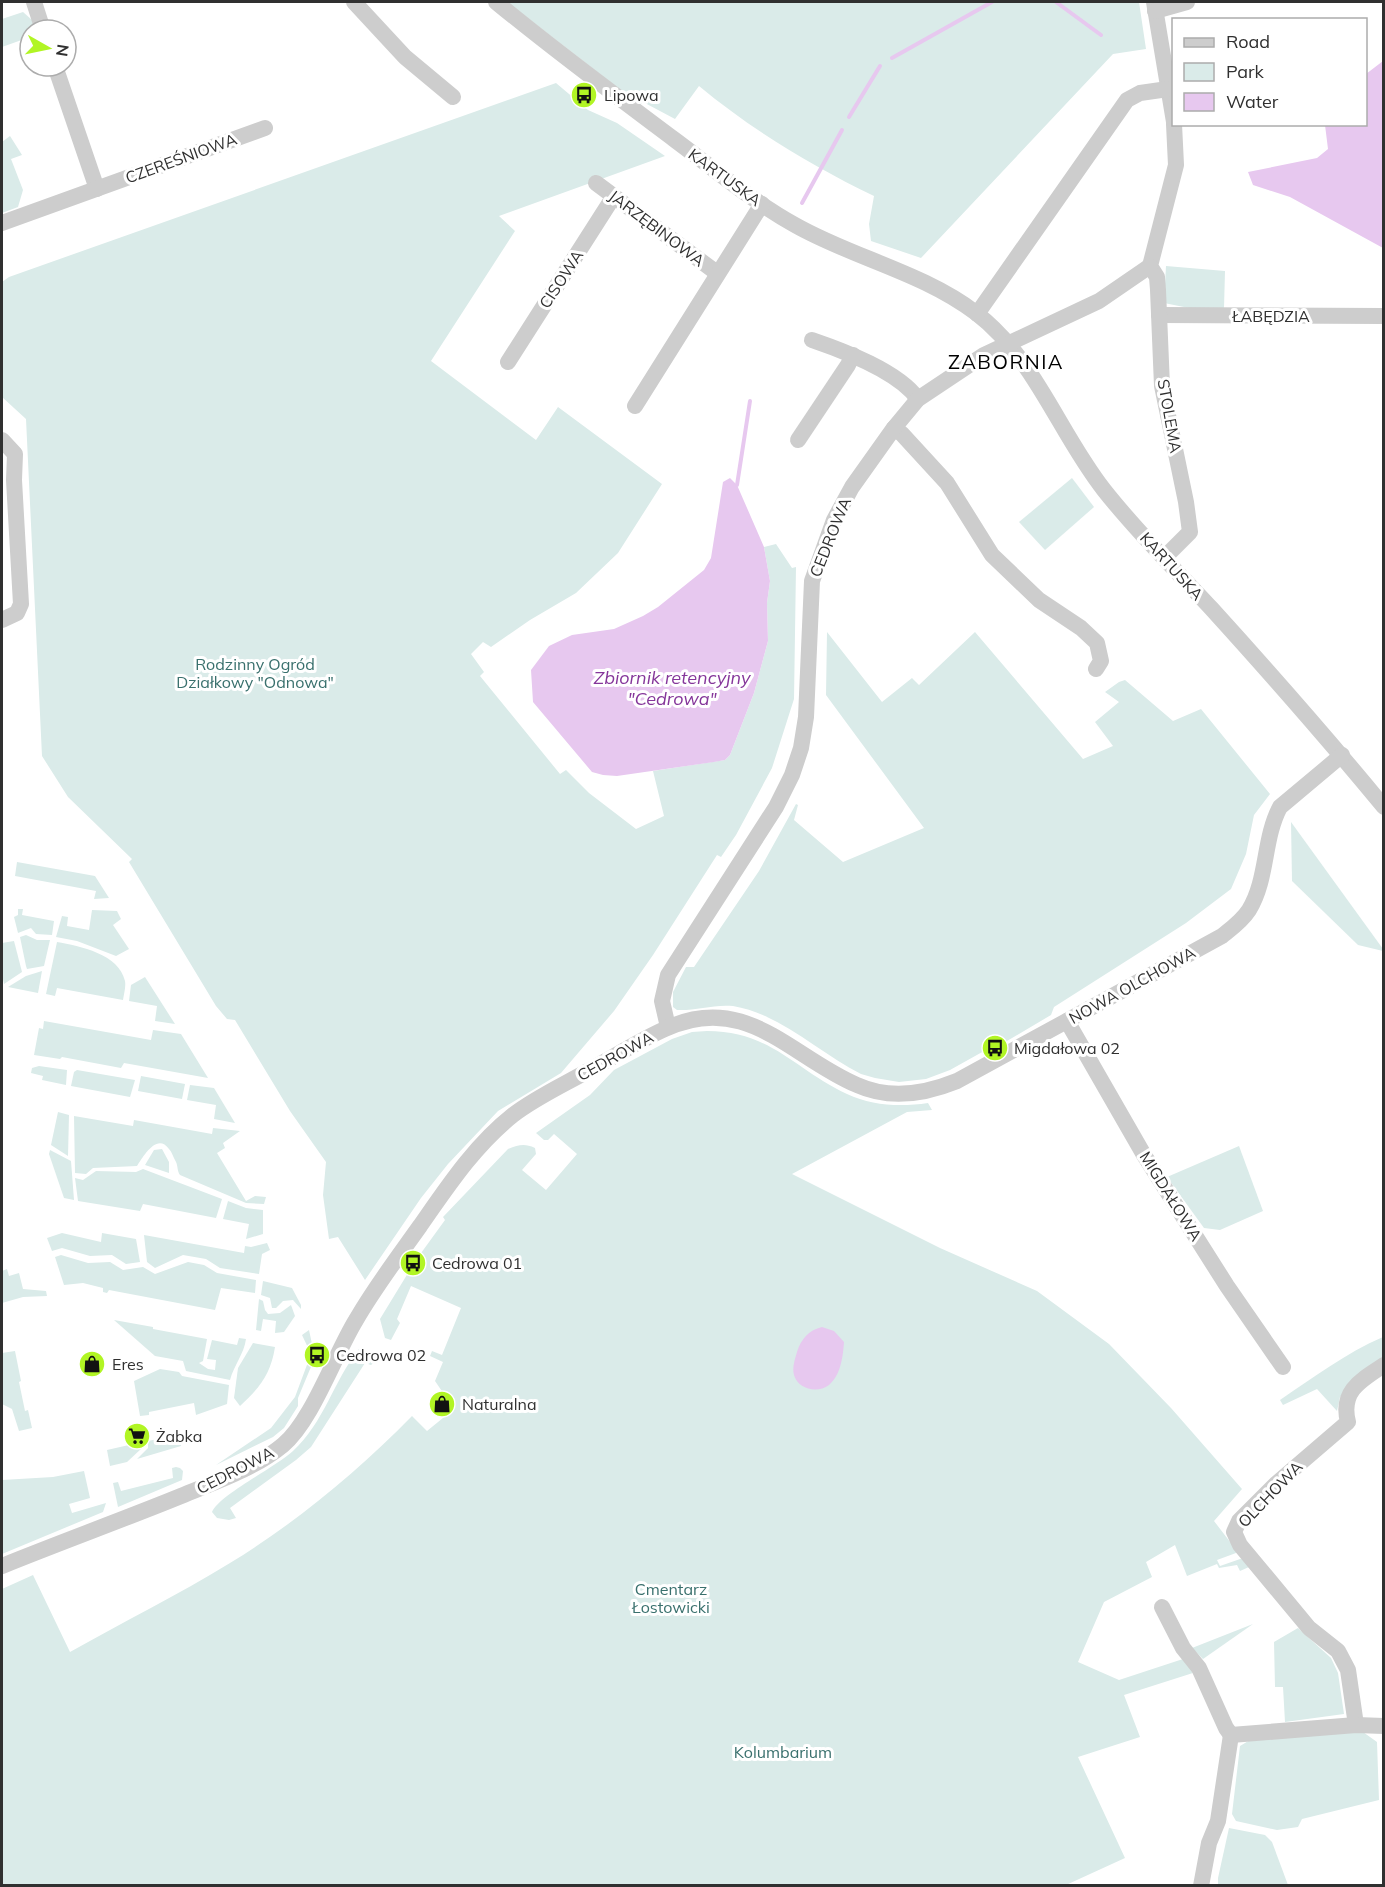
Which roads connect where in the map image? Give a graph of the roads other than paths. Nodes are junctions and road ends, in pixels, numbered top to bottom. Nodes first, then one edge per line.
1 (34, 2) edge
2 (354, 2) edge
3 (496, 2) edge
4 (1187, 2) edge
5 (1154, 6) edge
6 (39, 18) edge
7 (60, 78) edge
8 (1168, 89) junction
9 (453, 97) dead end
10 (1172, 112) edge
11 (1174, 126) edge
12 (265, 128) dead end
13 (596, 183) dead end
14 (97, 189) junction
15 (614, 196) junction
16 (762, 204) junction
17 (2, 222) edge
18 (1150, 266) junction
19 (717, 273) junction
20 (977, 314) junction
21 (1160, 315) junction
22 (1383, 316) edge
23 (812, 340) dead end
24 (1008, 344) junction
25 (853, 355) junction
26 (508, 362) dead end
27 (918, 399) junction
28 (635, 406) dead end
29 (894, 428) junction
30 (2, 440) edge
31 (798, 440) dead end
32 (1164, 558) junction
33 (2, 620) edge
34 (1096, 669) dead end
35 (1342, 755) junction
36 (1383, 807) edge
37 (1066, 1021) junction
38 (668, 1028) junction
39 (1383, 1365) edge
40 (1282, 1367) dead end
41 (2, 1566) edge
42 (1162, 1607) dead end
43 (1356, 1725) junction
44 (1383, 1726) edge
45 (1232, 1735) junction
46 (1201, 1886) edge

1 - 6 street
2 - 9 street
3 - 16 street, KARTUSKA
4 - 5 street
5 - 8 street
7 - 14 street
8 - 10 street
8 - 20 street
11 - 18 street
12 - 14 street, CZEREŚNIOWA
13 - 15 street, JARZĘBINOWA
14 - 17 street, CZEREŚNIOWA
15 - 19 street, JARZĘBINOWA
15 - 26 street, CISOWA
16 - 19 street
16 - 20 street, KARTUSKA
18 - 21 street, STOLEMA
18 - 24 street
19 - 28 street
20 - 24 street, KARTUSKA
21 - 22 street, ŁABĘDZIA
21 - 32 street, STOLEMA
23 - 25 street
24 - 27 street, CEDROWA
24 - 32 street, KARTUSKA
25 - 27 street
25 - 31 street
27 - 29 street, CEDROWA
29 - 34 street
29 - 38 street, CEDROWA
30 - 33 street
32 - 35 street, KARTUSKA
35 - 36 street, KARTUSKA
35 - 37 street, NOWA OLCHOWA
37 - 38 street, NOWA OLCHOWA
37 - 40 street, MIGDAŁOWA
38 - 41 street, CEDROWA
39 - 43 street, OLCHOWA
42 - 45 street
43 - 44 street
43 - 45 street
45 - 46 street

